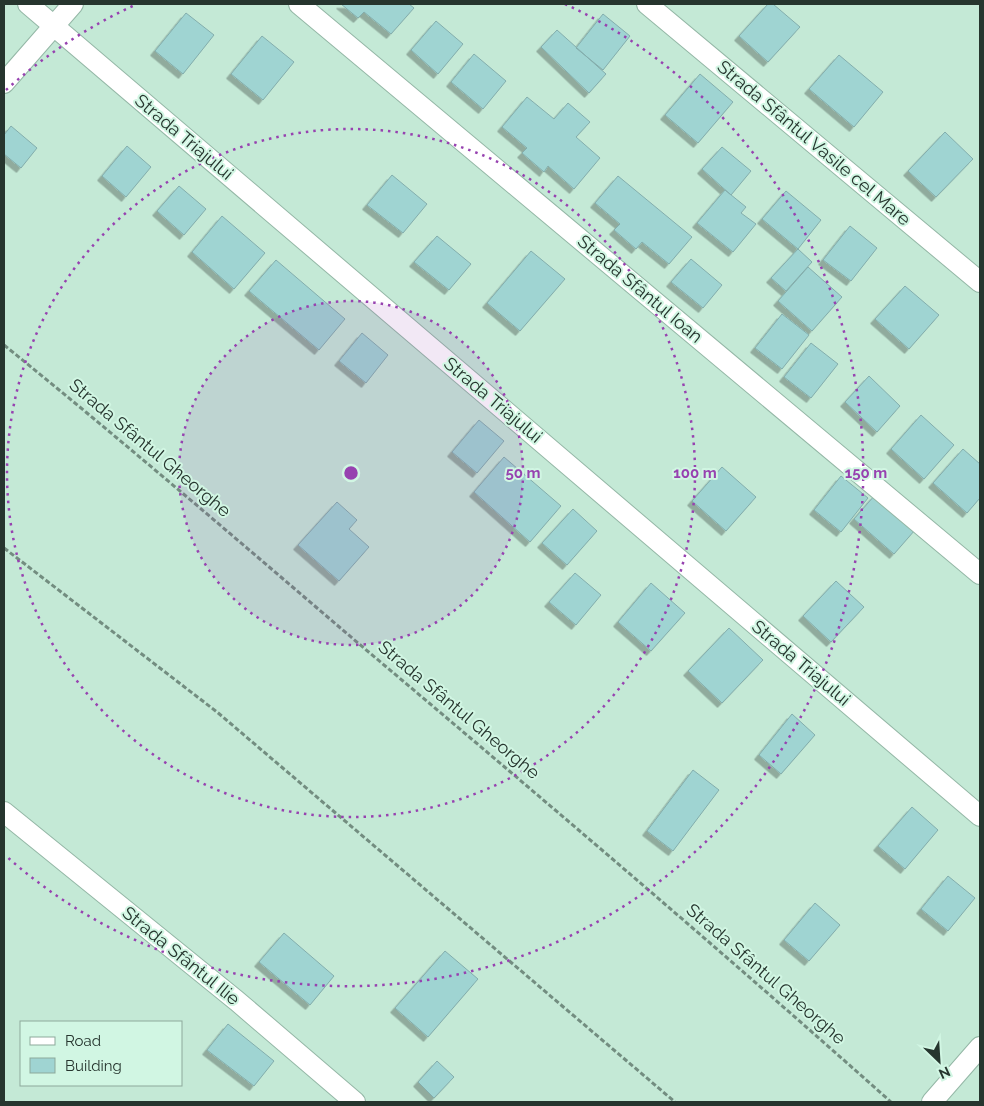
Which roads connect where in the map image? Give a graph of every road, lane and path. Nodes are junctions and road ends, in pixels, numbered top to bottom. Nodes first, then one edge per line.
1 (28, 4) edge
2 (73, 4) edge
3 (299, 4) edge
4 (648, 4) edge
5 (54, 26) junction
6 (4, 83) edge
7 (980, 282) edge
8 (4, 345) edge
9 (4, 548) edge
10 (980, 574) edge
11 (4, 812) edge
12 (980, 816) edge
13 (980, 1047) edge
14 (355, 1102) edge
15 (675, 1102) edge
16 (891, 1102) edge
17 (932, 1102) edge

1 - 5 street, Strada Triajului
2 - 5 street
3 - 10 street, Strada Sfântul Ioan
4 - 7 street, Strada Sfântul Vasile cel Mare
5 - 6 street
5 - 12 street, Strada Triajului
8 - 16 path, Strada Sfântul Gheorghe
9 - 15 path
11 - 14 street, Strada Sfântul Ilie
13 - 17 street

